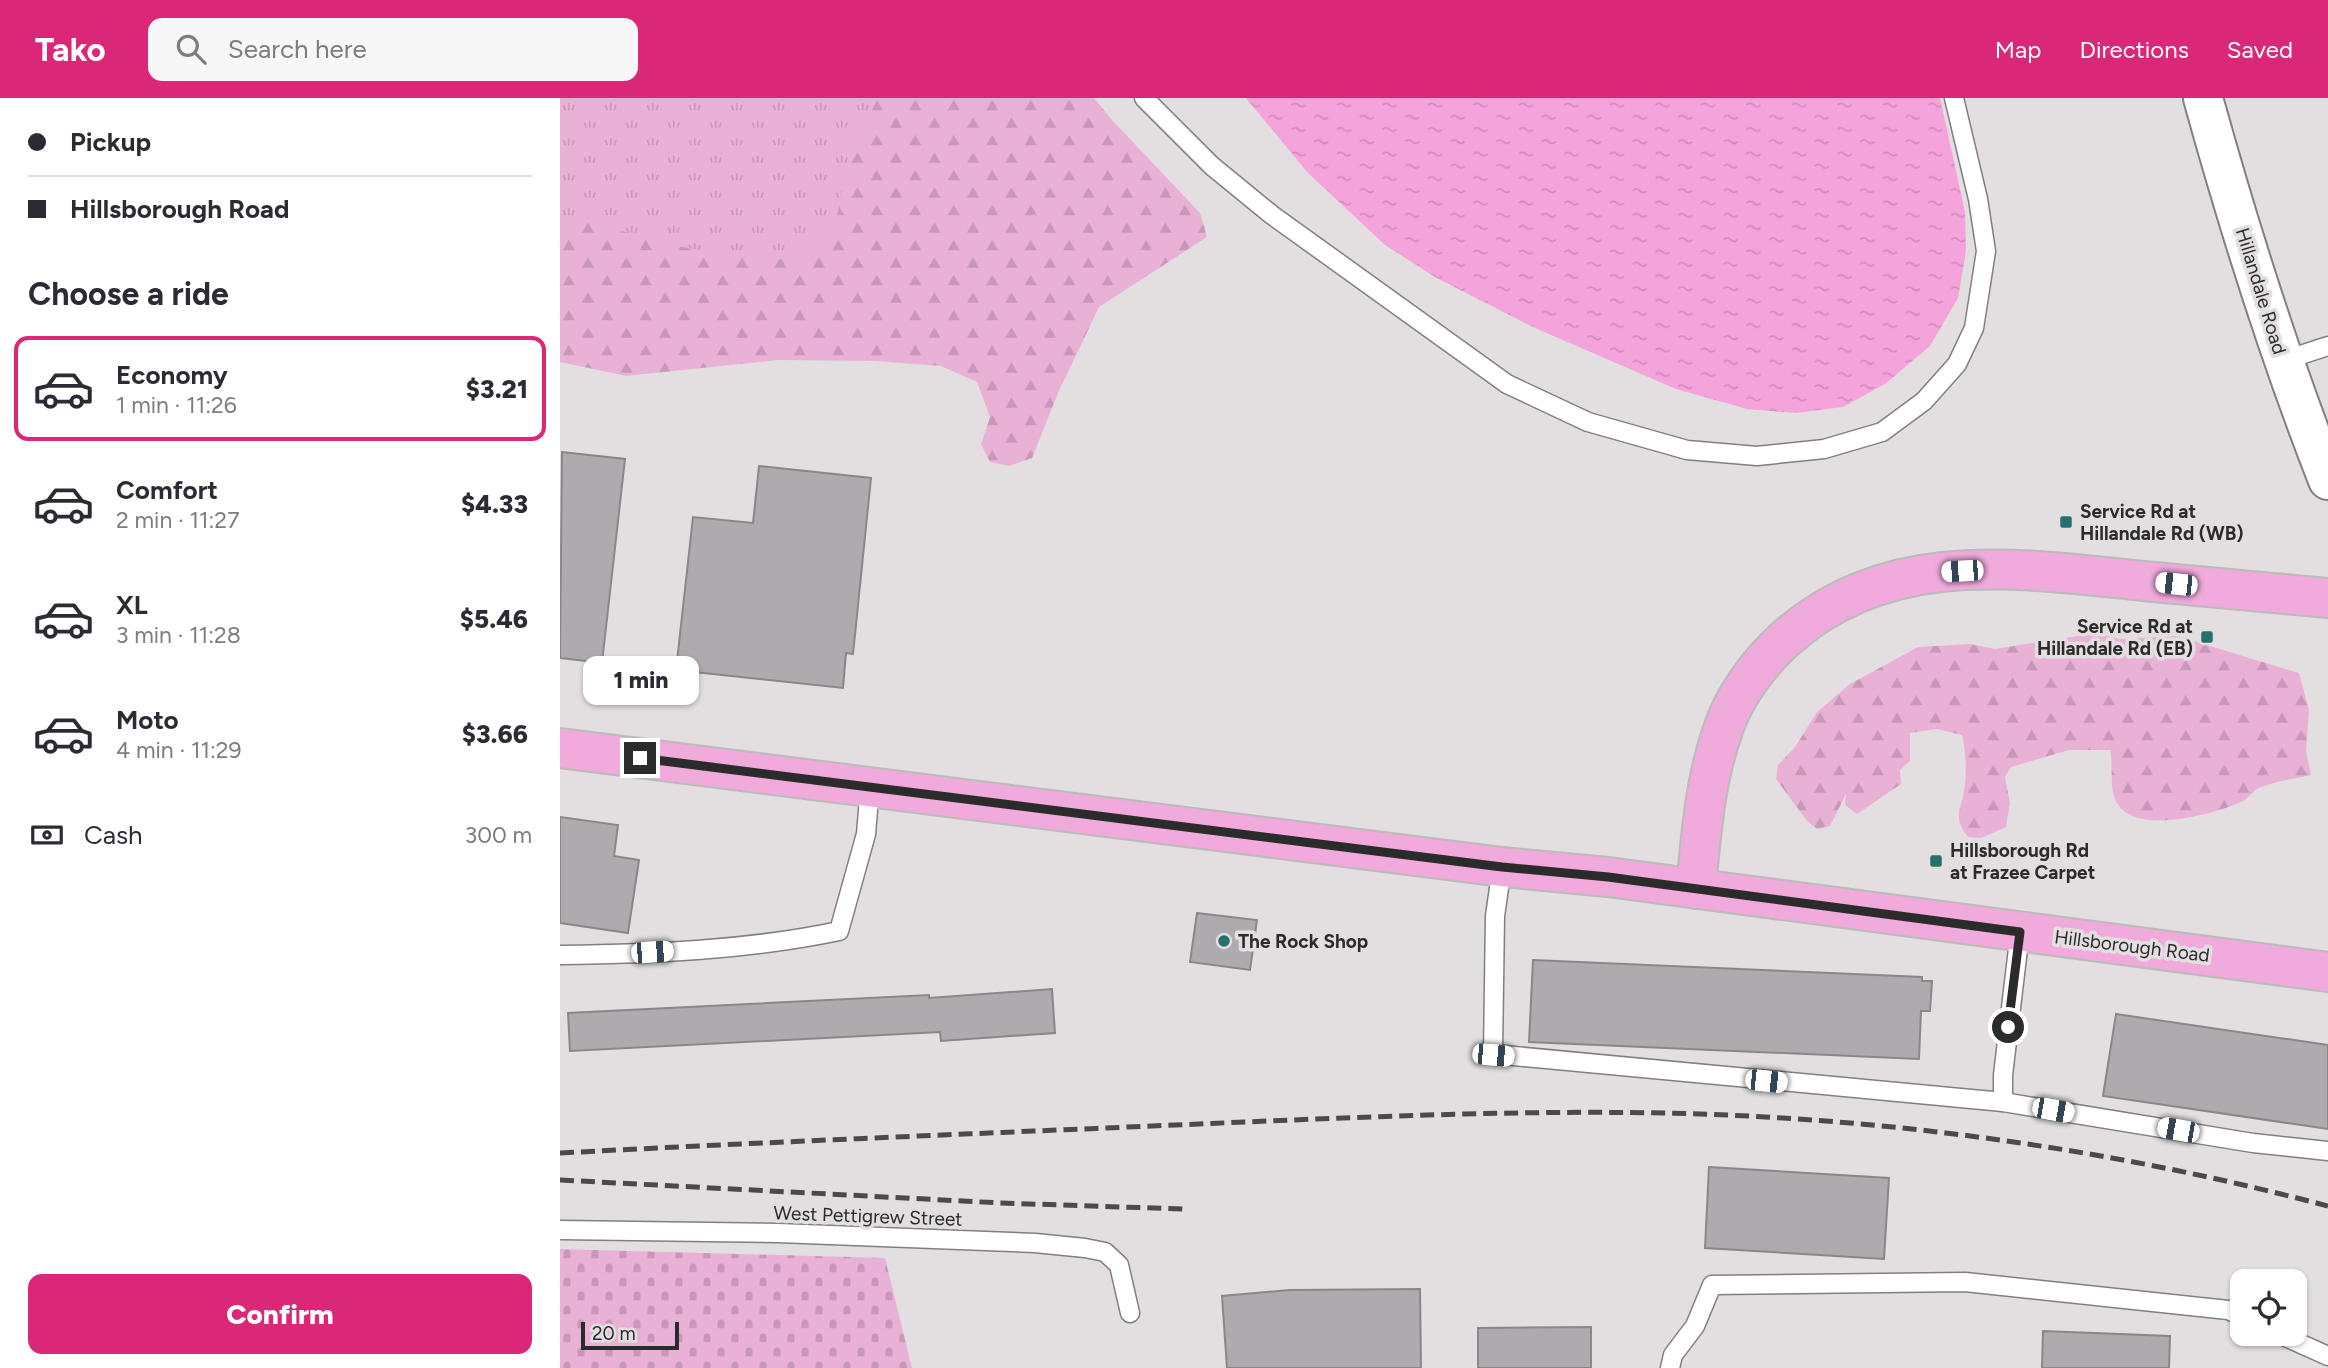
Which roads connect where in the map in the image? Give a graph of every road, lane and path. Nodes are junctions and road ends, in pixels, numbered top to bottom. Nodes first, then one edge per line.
1 (1144, 98) edge
2 (1954, 98) edge
3 (2203, 98) edge
4 (2328, 346) edge
5 (2282, 361) junction
6 (2328, 480) edge
7 (2328, 598) edge
8 (560, 748) edge
9 (870, 786) junction
10 (1502, 867) junction
11 (1696, 889) junction
12 (2020, 932) junction
13 (560, 955) edge
14 (2328, 972) edge
15 (2003, 1102) junction
16 (2328, 1151) edge
17 (560, 1230) edge
18 (2230, 1311) edge
19 (1130, 1313) dead end
20 (2306, 1346) edge
21 (2328, 1356) edge
22 (1670, 1368) edge

1 - 2 lane
3 - 5 main road, Hillandale Road
4 - 5 lane
5 - 6 main road, Hillandale Road
7 - 11 main road
8 - 9 main road, Hillsborough Road
9 - 10 main road, Hillsborough Road
9 - 13 lane
10 - 11 main road, Hillsborough Road
10 - 15 lane
11 - 12 main road, Hillsborough Road
12 - 14 main road, Hillsborough Road
12 - 15 lane
15 - 16 lane
17 - 19 lane, West Pettigrew Street
18 - 22 lane
20 - 21 lane

